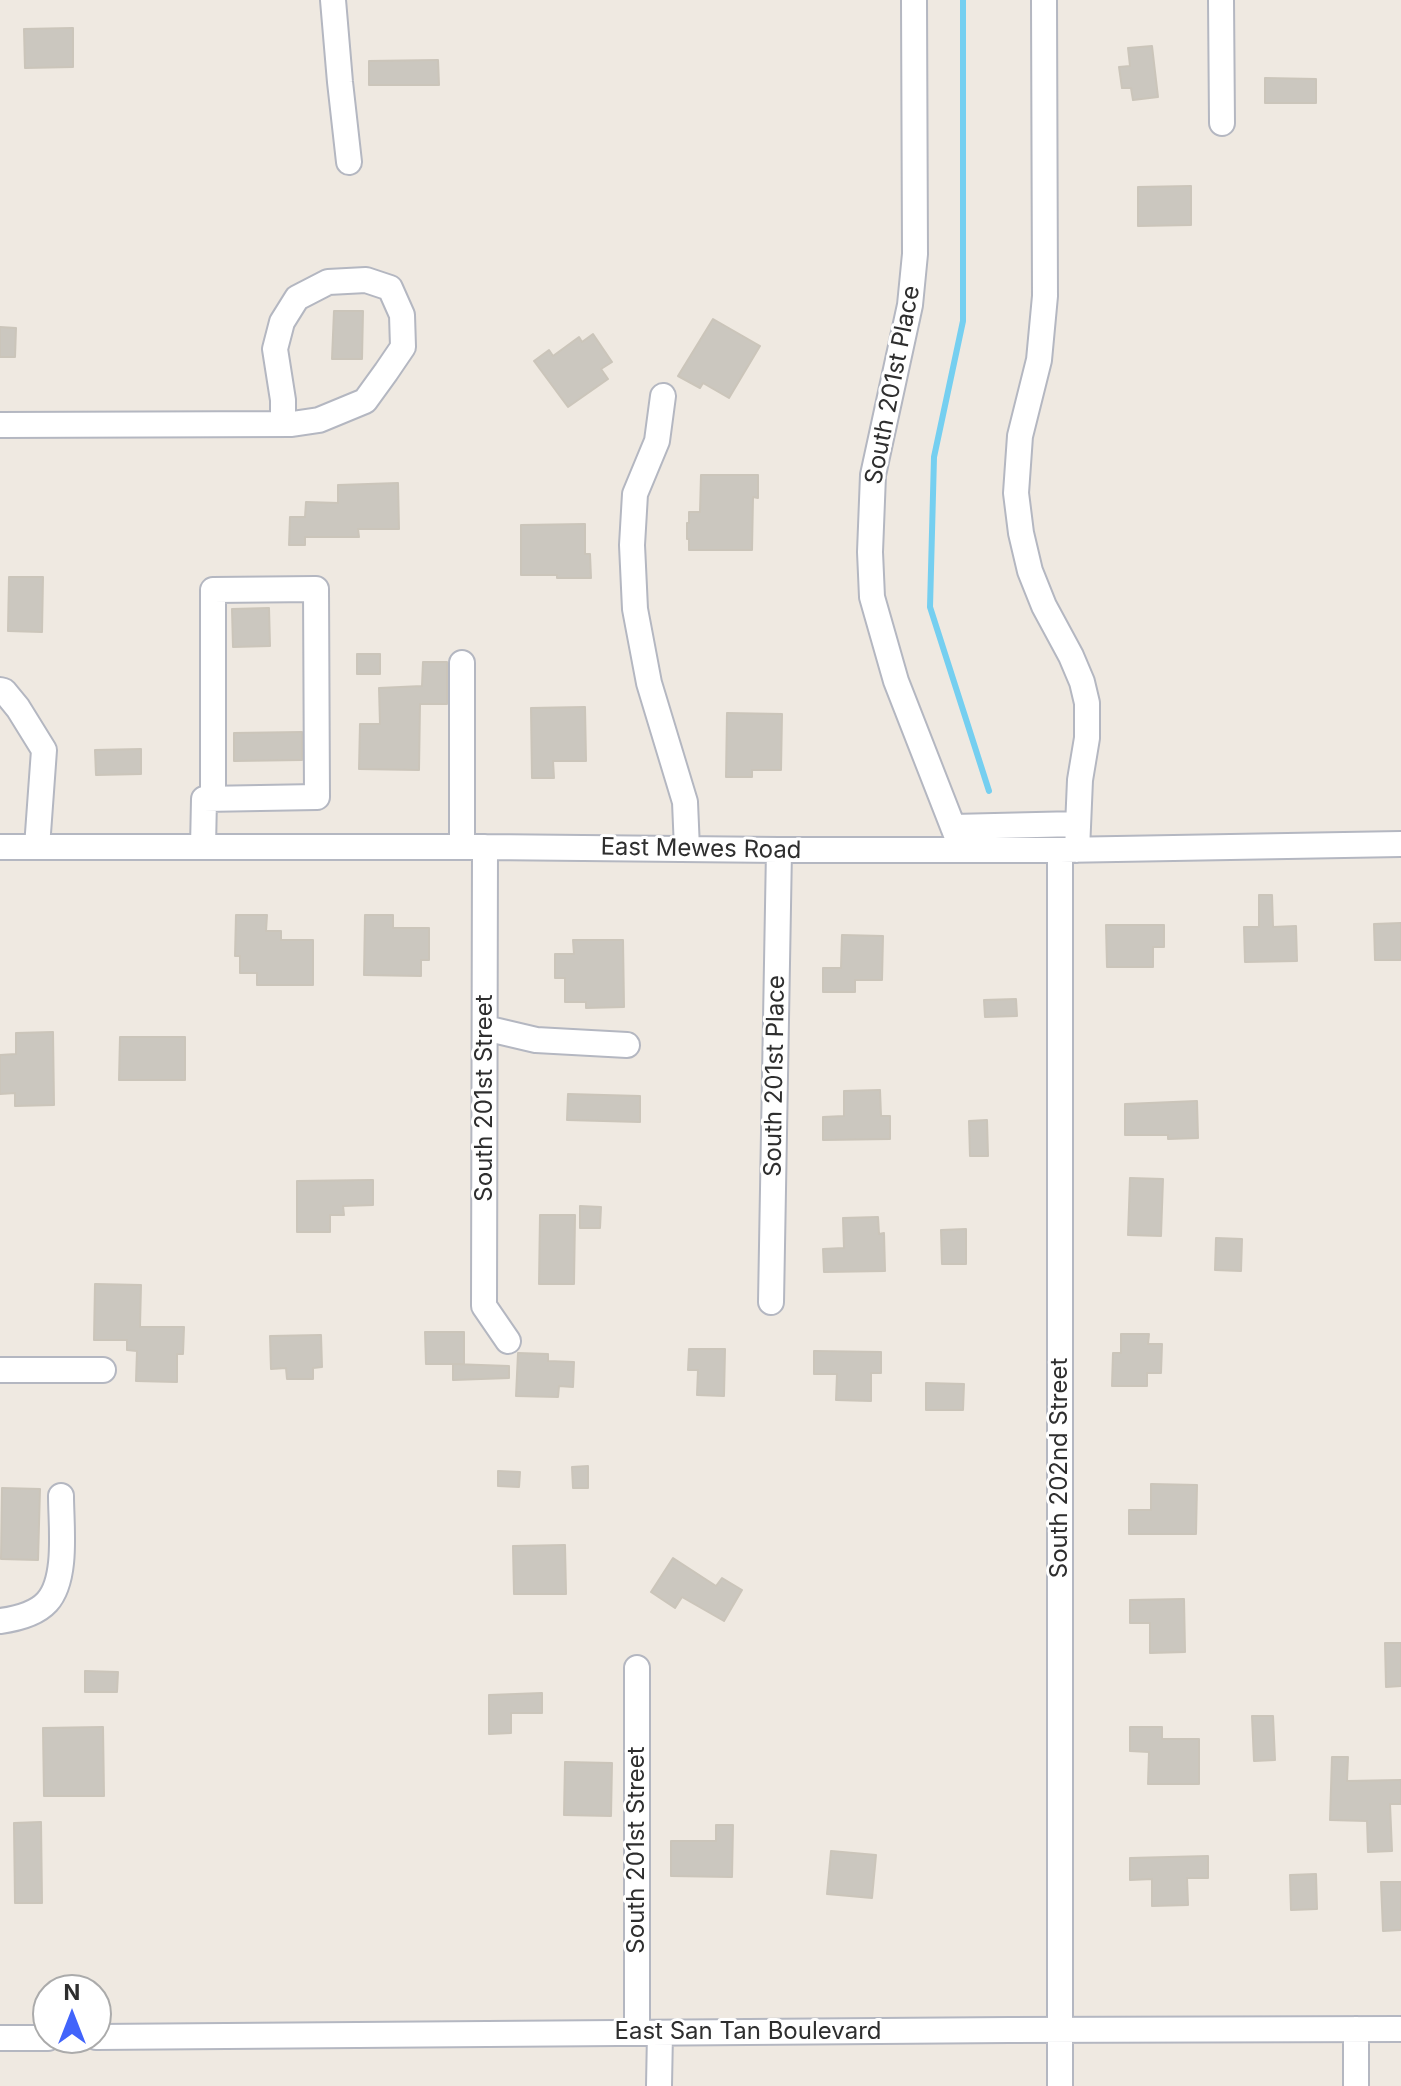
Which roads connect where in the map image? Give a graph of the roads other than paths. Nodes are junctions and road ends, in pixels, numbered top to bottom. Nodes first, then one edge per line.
1 (333, 0) edge
2 (914, 0) edge
3 (1044, 0) edge
4 (1221, 0) edge
5 (1222, 123) dead end
6 (349, 162) dead end
7 (663, 396) dead end
8 (283, 424) junction
9 (0, 425) edge
10 (462, 663) dead end
11 (0, 690) edge
12 (213, 799) junction
13 (1078, 824) junction
14 (957, 838) junction
15 (1401, 844) edge
16 (0, 847) edge
17 (37, 847) junction
18 (203, 847) junction
19 (474, 847) junction
20 (687, 849) junction
21 (779, 850) junction
22 (1068, 850) junction
23 (485, 1028) junction
24 (627, 1045) dead end
25 (771, 1302) dead end
26 (508, 1341) dead end
27 (0, 1370) edge
28 (103, 1370) dead end
29 (61, 1496) dead end
30 (0, 1621) edge
31 (637, 1668) dead end
32 (1061, 2029) junction
33 (1356, 2029) junction
34 (1401, 2029) edge
35 (649, 2033) junction
36 (112, 2037) edge
37 (0, 2038) edge
38 (32, 2038) edge
39 (659, 2086) edge
40 (1060, 2086) edge
41 (1356, 2086) edge

1 - 6 street
2 - 14 street, South 201st Place
3 - 13 street, South 202nd Street
4 - 5 street
7 - 20 street
8 - 8 street
8 - 9 street
10 - 19 street, South 201st Street
11 - 17 street
12 - 12 street
12 - 18 street
13 - 14 street
13 - 22 street, South 202nd Street
14 - 21 street, East Mewes Road
14 - 22 street, East Mewes Road
15 - 22 street, East Mewes Road
16 - 17 street, East Mewes Road
17 - 18 street, East Mewes Road
18 - 19 street, East Mewes Road
19 - 20 street, East Mewes Road
19 - 23 street, South 201st Street
20 - 21 street, East Mewes Road
21 - 25 street, South 201st Place
22 - 32 street, South 202nd Street
23 - 24 street
23 - 26 street, South 201st Street
27 - 28 street
29 - 30 street
31 - 35 street, South 201st Street
32 - 33 street, East San Tan Boulevard
32 - 35 street, East San Tan Boulevard
32 - 40 street, South 202nd Street
33 - 34 street, East San Tan Boulevard
33 - 41 street
35 - 36 street, East San Tan Boulevard
35 - 39 street
37 - 38 street

